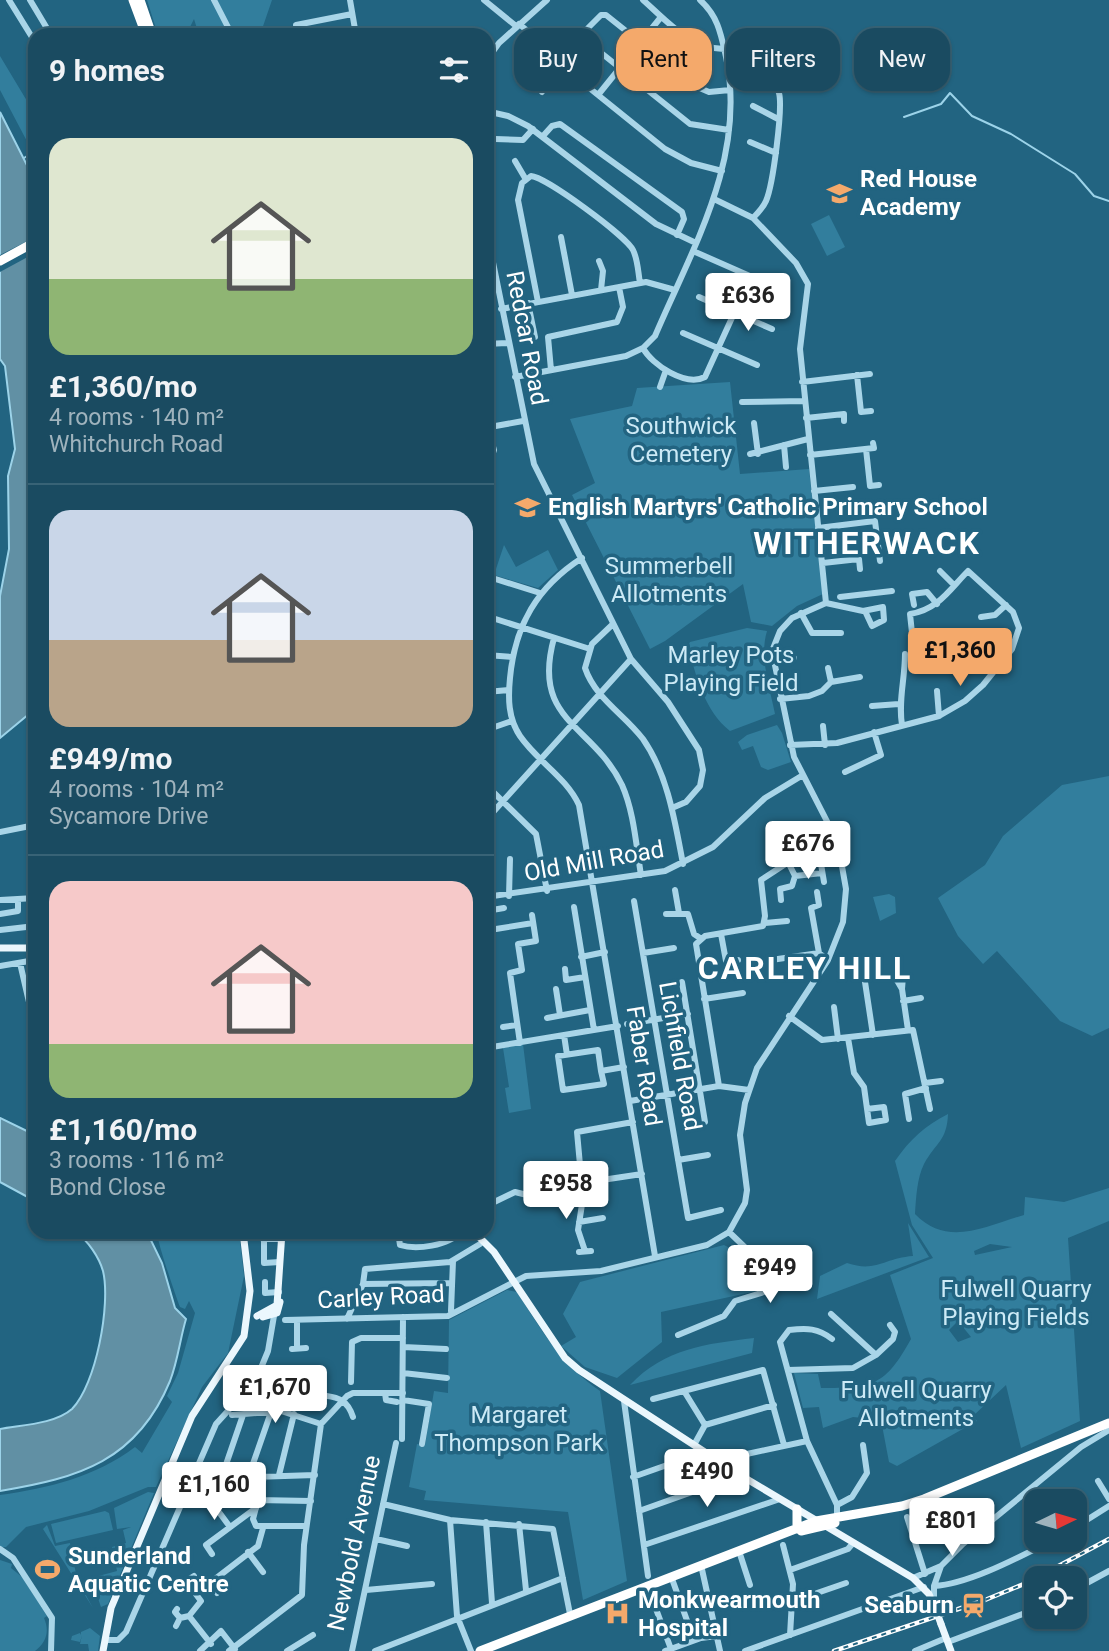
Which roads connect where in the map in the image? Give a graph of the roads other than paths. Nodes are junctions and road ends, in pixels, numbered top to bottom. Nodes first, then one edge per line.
1 (9, 0) edge
2 (30, 0) edge
3 (133, 0) edge
4 (140, 0) edge
5 (214, 0) edge
6 (350, 0) edge
7 (484, 0) edge
8 (547, 0) edge
9 (643, 0) edge
10 (700, 0) edge
11 (352, 15) junction
12 (661, 17) junction
13 (518, 25) junction
14 (47, 28) edge
15 (143, 28) edge
16 (150, 28) edge
17 (228, 28) edge
18 (297, 28) edge
19 (355, 28) edge
20 (522, 28) edge
21 (623, 28) edge
22 (652, 28) edge
23 (28, 31) edge
24 (724, 48) junction
25 (494, 52) edge
26 (726, 57) edge
27 (616, 63) edge
28 (616, 73) edge
29 (726, 90) edge
30 (593, 91) edge
31 (650, 91) edge
32 (707, 91) edge
33 (730, 91) edge
34 (778, 91) edge
35 (598, 95) junction
36 (753, 106) dead end
37 (494, 113) edge
38 (778, 119) junction
39 (533, 129) junction
40 (729, 130) junction
41 (543, 136) junction
42 (495, 139) dead end
43 (750, 142) dead end
44 (776, 153) junction
45 (515, 161) dead end
46 (722, 171) junction
47 (525, 178) junction
48 (714, 199) junction
49 (753, 218) junction
50 (677, 234) junction
51 (561, 237) dead end
52 (696, 244) junction
53 (28, 246) edge
54 (28, 252) edge
55 (0, 261) edge
56 (599, 261) dead end
57 (0, 267) edge
58 (494, 271) edge
59 (751, 276) junction
60 (640, 283) junction
61 (619, 287) junction
62 (775, 287) dead end
63 (601, 290) junction
64 (676, 290) junction
65 (572, 295) junction
66 (699, 297) dead end
67 (538, 302) junction
68 (528, 303) junction
69 (501, 309) junction
70 (735, 312) junction
71 (772, 329) dead end
72 (525, 332) dead end
73 (683, 332) dead end
74 (507, 343) junction
75 (494, 344) edge
76 (643, 348) junction
77 (719, 348) junction
78 (757, 365) dead end
79 (551, 370) junction
80 (666, 370) junction
81 (870, 374) dead end
82 (857, 375) junction
83 (515, 377) junction
84 (802, 379) junction
85 (660, 387) dead end
86 (804, 401) junction
87 (742, 402) dead end
88 (871, 411) dead end
89 (807, 418) junction
90 (523, 421) junction
91 (844, 421) dead end
92 (754, 423) dead end
93 (494, 427) edge
94 (764, 433) dead end
95 (755, 435) junction
96 (808, 439) junction
97 (873, 443) dead end
98 (784, 445) junction
99 (866, 449) junction
100 (810, 455) junction
101 (786, 467) dead end
102 (879, 485) dead end
103 (853, 487) dead end
104 (814, 491) junction
105 (818, 528) junction
106 (582, 558) junction
107 (880, 561) dead end
108 (822, 563) junction
109 (860, 569) dead end
110 (940, 571) dead end
111 (494, 579) edge
112 (911, 585) dead end
113 (954, 585) junction
114 (892, 592) dead end
115 (540, 593) junction
116 (912, 594) junction
117 (856, 595) junction
118 (840, 597) dead end
119 (826, 603) junction
120 (937, 604) junction
121 (914, 605) dead end
122 (1006, 606) junction
123 (856, 611) junction
124 (865, 611) dead end
125 (801, 613) junction
126 (981, 617) dead end
127 (494, 618) edge
128 (612, 624) junction
129 (521, 626) junction
130 (841, 633) dead end
131 (912, 633) dead end
132 (554, 638) junction
133 (590, 649) junction
134 (905, 654) dead end
135 (494, 656) edge
136 (512, 657) junction
137 (794, 658) dead end
138 (939, 658) dead end
139 (631, 659) junction
140 (773, 661) junction
141 (996, 667) junction
142 (828, 668) dead end
143 (860, 677) dead end
144 (831, 682) junction
145 (509, 690) junction
146 (494, 691) edge
147 (937, 691) dead end
148 (598, 694) junction
149 (780, 699) junction
150 (899, 705) junction
151 (872, 706) dead end
152 (939, 716) junction
153 (512, 721) junction
154 (571, 724) junction
155 (902, 725) junction
156 (823, 726) dead end
157 (494, 727) edge
158 (874, 732) junction
159 (790, 745) junction
160 (825, 745) junction
161 (540, 759) junction
162 (845, 772) dead end
163 (803, 775) junction
164 (494, 792) edge
165 (504, 800) junction
166 (672, 808) junction
167 (494, 811) edge
168 (28, 826) edge
169 (0, 832) edge
170 (833, 832) junction
171 (510, 859) dead end
172 (683, 864) junction
173 (789, 864) junction
174 (821, 864) dead end
175 (822, 873) junction
176 (641, 875) junction
177 (795, 876) junction
178 (824, 881) dead end
179 (593, 883) junction
180 (675, 890) dead end
181 (547, 891) junction
182 (817, 892) dead end
183 (509, 896) junction
184 (494, 897) edge
185 (28, 898) edge
186 (18, 899) junction
187 (0, 900) edge
188 (781, 900) dead end
189 (634, 901) dead end
190 (504, 908) dead end
191 (574, 908) dead end
192 (494, 910) edge
193 (679, 913) junction
194 (0, 914) edge
195 (666, 914) dead end
196 (787, 921) dead end
197 (765, 923) junction
198 (28, 927) edge
199 (496, 929) dead end
200 (0, 930) edge
201 (722, 934) junction
202 (700, 938) junction
203 (0, 948) edge
204 (28, 948) edge
205 (674, 948) dead end
206 (606, 952) junction
207 (643, 953) junction
208 (819, 953) junction
209 (582, 957) junction
210 (738, 960) dead end
211 (771, 960) dead end
212 (828, 960) junction
213 (28, 961) edge
214 (20, 963) junction
215 (0, 966) edge
216 (565, 970) dead end
217 (903, 976) dead end
218 (585, 977) junction
219 (895, 977) dead end
220 (682, 982) dead end
221 (865, 982) dead end
222 (556, 989) dead end
223 (902, 989) junction
224 (743, 993) dead end
225 (28, 998) edge
226 (921, 998) dead end
227 (704, 999) junction
228 (903, 1000) junction
229 (834, 1007) dead end
230 (590, 1010) junction
231 (688, 1014) junction
232 (560, 1016) junction
233 (789, 1016) junction
234 (547, 1018) dead end
235 (653, 1020) junction
236 (627, 1024) dead end
237 (517, 1025) junction
238 (618, 1026) junction
239 (503, 1027) dead end
240 (594, 1030) junction
241 (908, 1030) junction
242 (564, 1035) junction
243 (873, 1035) junction
244 (848, 1038) junction
245 (838, 1039) junction
246 (520, 1043) junction
247 (494, 1046) edge
248 (567, 1055) junction
249 (624, 1068) junction
250 (601, 1071) junction
251 (941, 1081) dead end
252 (719, 1086) junction
253 (925, 1086) junction
254 (700, 1089) junction
255 (749, 1090) junction
256 (666, 1095) junction
257 (630, 1101) junction
258 (867, 1109) dead end
259 (930, 1109) dead end
260 (909, 1119) dead end
261 (633, 1122) junction
262 (705, 1122) dead end
263 (708, 1155) dead end
264 (678, 1160) junction
265 (642, 1174) junction
266 (582, 1184) junction
267 (494, 1202) edge
268 (535, 1202) dead end
269 (721, 1210) dead end
270 (603, 1218) dead end
271 (579, 1222) junction
272 (729, 1232) junction
273 (244, 1239) edge
274 (263, 1239) edge
275 (281, 1239) edge
276 (399, 1239) edge
277 (448, 1239) edge
278 (481, 1239) edge
279 (480, 1244) dead end
280 (585, 1251) dead end
281 (655, 1256) junction
282 (453, 1261) junction
283 (280, 1262) junction
284 (514, 1281) junction
285 (265, 1282) dead end
286 (452, 1283) junction
287 (363, 1284) junction
288 (279, 1292) junction
289 (276, 1311) junction
290 (451, 1311) dead end
291 (831, 1314) dead end
292 (253, 1316) junction
293 (403, 1317) junction
294 (347, 1319) junction
295 (285, 1320) dead end
296 (297, 1320) junction
297 (890, 1325) dead end
298 (678, 1335) dead end
299 (403, 1338) junction
300 (832, 1339) dead end
301 (403, 1347) junction
302 (306, 1348) dead end
303 (446, 1349) dead end
304 (876, 1354) junction
305 (788, 1370) junction
306 (307, 1372) dead end
307 (403, 1373) junction
308 (447, 1378) dead end
309 (351, 1382) dead end
310 (285, 1391) dead end
311 (684, 1391) junction
312 (385, 1393) junction
313 (401, 1398) junction
314 (344, 1399) junction
315 (653, 1399) dead end
316 (624, 1401) junction
317 (774, 1405) junction
318 (273, 1411) junction
319 (295, 1414) junction
320 (232, 1415) dead end
321 (243, 1415) junction
322 (353, 1417) dead end
323 (1109, 1423) edge
324 (321, 1424) junction
325 (705, 1425) junction
326 (1094, 1429) junction
327 (1109, 1430) edge
328 (1096, 1440) junction
329 (807, 1441) junction
330 (422, 1444) dead end
331 (694, 1445) junction
332 (784, 1445) junction
333 (863, 1446) dead end
334 (704, 1452) junction
335 (726, 1466) junction
336 (279, 1475) junction
337 (315, 1475) junction
338 (740, 1475) junction
339 (264, 1477) junction
340 (633, 1477) junction
341 (248, 1478) junction
342 (192, 1479) junction
343 (221, 1479) junction
344 (1098, 1481) dead end
345 (780, 1499) junction
346 (1109, 1499) edge
347 (311, 1501) junction
348 (213, 1504) dead end
349 (256, 1504) junction
350 (383, 1504) junction
351 (837, 1505) junction
352 (1109, 1506) edge
353 (969, 1508) dead end
354 (797, 1509) junction
355 (639, 1511) junction
356 (907, 1517) dead end
357 (839, 1519) junction
358 (450, 1520) junction
359 (1087, 1520) edge
360 (486, 1522) junction
361 (820, 1523) junction
362 (519, 1524) junction
363 (306, 1526) junction
364 (949, 1526) dead end
365 (985, 1526) junction
366 (230, 1527) junction
367 (260, 1527) junction
368 (797, 1529) junction
369 (839, 1534) junction
370 (376, 1539) junction
371 (782, 1540) junction
372 (853, 1543) junction
373 (963, 1544) junction
374 (644, 1545) junction
375 (407, 1546) dead end
376 (0, 1549) edge
377 (739, 1551) junction
378 (248, 1552) junction
379 (1027, 1552) edge
380 (212, 1554) dead end
381 (701, 1565) junction
382 (941, 1566) junction
383 (790, 1570) junction
384 (263, 1572) dead end
385 (1109, 1572) edge
386 (925, 1574) junction
387 (194, 1576) dead end
388 (671, 1576) junction
389 (562, 1578) junction
390 (913, 1578) junction
391 (846, 1583) dead end
392 (1087, 1583) edge
393 (432, 1584) dead end
394 (648, 1584) junction
395 (750, 1585) dead end
396 (934, 1586) junction
397 (924, 1587) junction
398 (366, 1590) junction
399 (526, 1590) junction
400 (217, 1593) dead end
401 (794, 1601) junction
402 (492, 1603) junction
403 (934, 1603) junction
404 (177, 1609) dead end
405 (1024, 1613) edge
406 (570, 1614) junction
407 (189, 1616) junction
408 (457, 1616) junction
409 (180, 1618) junction
410 (176, 1626) dead end
411 (313, 1635) dead end
412 (790, 1635) junction
413 (717, 1636) junction
414 (105, 1640) junction
415 (694, 1640) junction
416 (947, 1640) junction
417 (211, 1644) junction
418 (500, 1647) edge
419 (233, 1650) edge
420 (668, 1650) edge
421 (51, 1651) edge
422 (103, 1651) edge
423 (200, 1651) edge
424 (287, 1651) edge
425 (352, 1651) edge
426 (375, 1651) edge
427 (471, 1651) edge
428 (480, 1651) edge
429 (720, 1651) edge
430 (744, 1651) edge
431 (915, 1651) edge
432 (951, 1651) edge

1 - 23 street
2 - 14 street
3 - 15 highway
4 - 16 highway
5 - 17 street
6 - 11 street
7 - 13 street
8 - 13 street
9 - 12 street
10 - 24 street
11 - 18 street
11 - 19 street
12 - 22 street
12 - 24 street
13 - 20 street
13 - 25 street
21 - 27 street
24 - 26 street
28 - 35 street
29 - 32 street
30 - 35 street
31 - 40 street
33 - 40 street
34 - 38 street
35 - 46 street
36 - 38 street
37 - 39 street
38 - 44 street
39 - 41 street
39 - 42 street
40 - 46 street
41 - 50 street
41 - 50 street
43 - 44 street
44 - 49 street
45 - 47 street
46 - 48 street
47 - 60 street
47 - 67 street
48 - 49 street
48 - 52 street
49 - 84 street
50 - 52 street
51 - 65 street
52 - 59 street
52 - 64 street
53 - 55 highway
54 - 57 highway
56 - 63 street
58 - 69 street, Redcar Road
59 - 62 street
59 - 70 street
60 - 61 street
60 - 64 street
61 - 63 street
61 - 79 street
63 - 65 street
64 - 76 street
65 - 67 street
66 - 70 street
67 - 68 street
68 - 69 street
68 - 72 street
69 - 74 street, Redcar Road
70 - 71 street
70 - 77 street
73 - 77 street
74 - 75 street
74 - 83 street, Redcar Road
76 - 79 street
76 - 80 street
77 - 78 street
77 - 80 street
79 - 83 street
80 - 85 street
81 - 82 street
82 - 84 street
82 - 88 street
83 - 90 street, Redcar Road
84 - 86 street
86 - 87 street
86 - 89 street
89 - 91 street
89 - 96 street
90 - 93 street
90 - 106 street, Redcar Road
92 - 95 street
94 - 95 street
95 - 98 street
96 - 98 street
96 - 100 street
97 - 99 street
98 - 101 street
99 - 100 street
99 - 102 street
100 - 104 street
103 - 104 street
104 - 105 street
105 - 107 street
105 - 108 street
106 - 115 street
106 - 128 street, Redcar Road
108 - 109 street
108 - 119 street
110 - 113 street
111 - 115 street
112 - 116 street
113 - 120 street
113 - 122 street
114 - 117 street
115 - 129 street
116 - 120 street
116 - 121 street
117 - 118 street
117 - 123 street
119 - 123 street
119 - 125 street
120 - 131 street
122 - 126 street
122 - 141 street
123 - 124 street
125 - 130 street
125 - 140 street
127 - 129 street
128 - 133 street
128 - 139 street, Redcar Road
129 - 132 street
129 - 136 street
132 - 133 street
132 - 154 street
133 - 148 street
134 - 150 street
135 - 136 street
136 - 145 street
137 - 140 street
138 - 141 street
139 - 148 street
139 - 166 street, Redcar Road
140 - 149 street
141 - 152 street
142 - 144 street
143 - 144 street
144 - 149 street
145 - 146 street
145 - 153 street
147 - 152 street
148 - 154 street
148 - 166 street
149 - 159 street
150 - 151 street
150 - 155 street
152 - 155 street
153 - 157 street
153 - 161 street, Faber Road
154 - 161 street
154 - 176 street
155 - 158 street
156 - 160 street
158 - 160 street
158 - 162 street
159 - 160 street
159 - 163 street
161 - 165 street
161 - 179 street, Faber Road
163 - 170 street
163 - 172 street, Old Mill Road
164 - 165 street
165 - 167 street
165 - 181 street
166 - 172 street
168 - 169 street
170 - 173 street
170 - 212 street
171 - 183 street
172 - 176 street, Old Mill Road
173 - 177 street
173 - 197 street
174 - 175 street
175 - 177 street
175 - 178 street
176 - 179 street, Old Mill Road
177 - 188 street
179 - 181 street, Old Mill Road
179 - 206 street, Faber Road
180 - 193 street
181 - 183 street, Old Mill Road
182 - 208 street
183 - 184 street, Old Mill Road
185 - 186 street
186 - 187 street
186 - 194 street
189 - 207 street, Lichfield Road
190 - 192 street
191 - 209 street
193 - 195 street
193 - 202 street
196 - 197 street
197 - 201 street
198 - 200 street
199 - 237 street
201 - 202 street
201 - 210 street
202 - 227 street
203 - 204 main road
205 - 207 street
206 - 209 street
206 - 238 street, Faber Road
207 - 235 street, Lichfield Road
208 - 211 street
208 - 212 street
209 - 218 street
212 - 233 street
213 - 214 street
214 - 215 street
214 - 225 street
216 - 218 street
217 - 223 street
218 - 230 street
219 - 223 street
220 - 231 street
221 - 243 street
222 - 232 street
223 - 228 street
224 - 227 street
226 - 228 street
227 - 252 street
228 - 241 street
229 - 245 street
230 - 232 street
230 - 240 street
231 - 235 street
231 - 254 street
232 - 234 street
233 - 245 street
233 - 255 street
235 - 236 street
235 - 256 street, Lichfield Road
237 - 239 street
237 - 246 street
238 - 240 street
238 - 249 street, Faber Road
240 - 242 street
241 - 243 street
241 - 253 street
242 - 246 street
242 - 248 street
243 - 244 street
244 - 245 street
244 - 258 street
246 - 247 street
248 - 250 street
248 - 250 street
249 - 250 street
249 - 257 street, Faber Road
251 - 253 street
252 - 254 street
252 - 255 street
253 - 259 street
253 - 260 street
254 - 256 street
254 - 262 street
255 - 272 street
256 - 257 street
256 - 264 street, Lichfield Road
257 - 261 street, Faber Road
261 - 265 street, Faber Road
261 - 266 street
263 - 264 street
264 - 269 street, Lichfield Road
265 - 266 street
265 - 281 street, Faber Road
266 - 271 street
267 - 268 street
270 - 271 street
271 - 280 street
272 - 281 street, Carley Road
272 - 298 street
273 - 292 main road
274 - 283 street
275 - 283 main road
276 - 277 street
278 - 284 main road
279 - 282 street
281 - 284 street, Carley Road
282 - 286 street
282 - 287 street
283 - 288 main road
284 - 293 street, Carley Road
284 - 316 main road
285 - 288 street
286 - 287 street
286 - 290 street
287 - 294 street
288 - 289 main road
289 - 292 main road
289 - 342 street
291 - 304 street
292 - 414 main road
293 - 294 street, Carley Road
293 - 299 street, Newbold Avenue
294 - 296 street, Carley Road
295 - 296 street, Carley Road
296 - 302 street
297 - 304 street
299 - 301 street, Newbold Avenue
299 - 309 street
300 - 305 street
301 - 303 street
301 - 307 street, Newbold Avenue
304 - 305 street
305 - 329 street
306 - 314 street
307 - 308 street
307 - 313 street, Newbold Avenue
310 - 318 street
311 - 315 street
311 - 317 street
311 - 325 street
312 - 313 street
312 - 313 street
312 - 314 street
313 - 330 street
313 - 350 street, Newbold Avenue
314 - 322 street
314 - 324 street
316 - 331 main road
316 - 340 street
317 - 325 street
317 - 332 street
318 - 319 street
318 - 321 street
318 - 341 street
319 - 324 street
319 - 336 street
320 - 321 street
321 - 343 street
323 - 326 highway
324 - 337 street
325 - 331 street
326 - 328 street
326 - 357 highway
327 - 328 street
328 - 365 street
329 - 332 street
329 - 351 street
331 - 334 main road
332 - 335 street
333 - 351 street
334 - 335 main road
334 - 340 street
335 - 338 main road
336 - 337 street
336 - 339 street
337 - 347 street
338 - 345 main road
338 - 355 street
339 - 341 street
339 - 349 street
340 - 355 street
341 - 343 street
342 - 343 street
342 - 414 street
344 - 346 street
345 - 354 main road
345 - 374 street
347 - 349 street
347 - 363 street
348 - 366 street
349 - 366 street
349 - 367 street
350 - 358 street
350 - 370 street, Newbold Avenue
351 - 357 street
352 - 359 street
353 - 365 street
354 - 361 main road
354 - 368 highway
355 - 374 street
356 - 386 street
357 - 361 highway
357 - 369 highway
358 - 360 street
358 - 408 street
360 - 362 street
360 - 402 street
361 - 368 highway
361 - 369 main road
361 - 371 highway
362 - 389 street
362 - 399 street
363 - 367 street
363 - 419 street
364 - 373 street
365 - 373 street
366 - 380 street
367 - 378 street
368 - 371 highway
369 - 372 main road
370 - 375 street
370 - 398 street, Newbold Avenue
371 - 377 highway
371 - 383 street
372 - 383 street
372 - 390 main road
373 - 382 street
374 - 394 street
376 - 421 street
377 - 381 highway
377 - 395 street
378 - 384 street
378 - 400 street
379 - 396 street
381 - 388 highway
381 - 413 street
382 - 386 street
382 - 396 street
383 - 401 street
385 - 392 street
386 - 390 street
387 - 407 street
388 - 394 highway
388 - 415 street
389 - 399 street
389 - 406 street
390 - 397 main road
391 - 401 street
393 - 398 street
394 - 406 highway
394 - 420 street
396 - 403 street
397 - 403 main road
397 - 412 street
398 - 425 street, Newbold Avenue
399 - 402 street
401 - 412 street
402 - 408 street
403 - 416 main road, bridge
404 - 409 street
405 - 416 street
406 - 418 highway
407 - 409 street
407 - 417 street
408 - 426 street
408 - 427 street
409 - 410 street
411 - 424 street
412 - 430 street
413 - 415 street
413 - 429 street
414 - 422 main road
415 - 420 street
416 - 431 street
416 - 432 main road
417 - 419 street
417 - 423 street
418 - 428 highway

